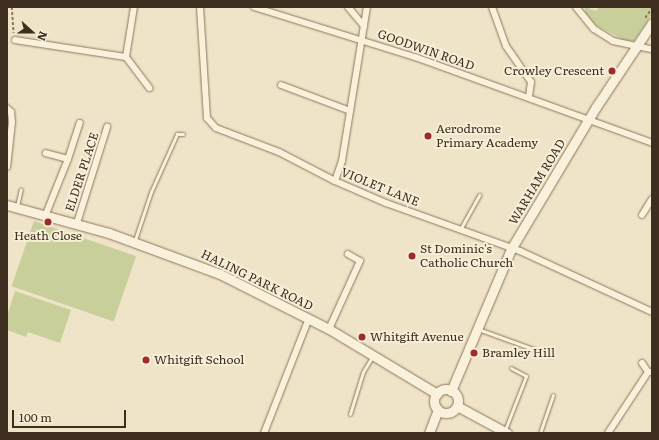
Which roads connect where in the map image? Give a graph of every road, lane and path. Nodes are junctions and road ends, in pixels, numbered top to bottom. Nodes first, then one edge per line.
1 (12, 7) edge
2 (134, 7) edge
3 (200, 7) edge
4 (254, 7) edge
5 (348, 7) edge
6 (367, 7) edge
7 (492, 7) edge
8 (576, 7) edge
9 (652, 23) edge
10 (364, 26) junction
11 (15, 40) joint
12 (362, 40) junction
13 (636, 47) junction
14 (652, 49) edge
15 (126, 57) junction
16 (281, 85) dead end
17 (149, 88) dead end
18 (529, 97) junction
19 (7, 108) edge
20 (350, 111) junction
21 (589, 119) junction
22 (10, 122) edge
23 (80, 123) dead end
24 (107, 127) dead end
25 (183, 134) dead end
26 (652, 143) edge
27 (46, 153) dead end
28 (68, 160) junction
29 (7, 168) edge
30 (335, 181) junction
31 (21, 189) dead end
32 (479, 195) dead end
33 (652, 199) edge
34 (7, 205) edge
35 (17, 206) junction
36 (46, 214) junction
37 (642, 215) dead end
38 (77, 223) junction
39 (461, 228) junction
40 (134, 242) junction
41 (510, 248) junction
42 (348, 254) dead end
43 (652, 312) edge
44 (309, 318) junction
45 (476, 328) junction
46 (329, 329) junction
47 (373, 355) junction
48 (552, 356) dead end
49 (642, 363) dead end
50 (512, 368) dead end
51 (650, 372) edge
52 (451, 391) junction
53 (437, 394) junction
54 (554, 395) dead end
55 (457, 406) junction
56 (438, 410) junction
57 (350, 414) dead end
58 (506, 432) edge
59 (264, 433) edge
60 (430, 433) edge
61 (540, 433) edge
62 (608, 433) edge

1 - 11 path
2 - 15 street
3 - 30 street, VIOLET LANE
4 - 12 street, GOODWIN ROAD
5 - 10 street
6 - 10 street
7 - 18 street
8 - 13 street
9 - 13 street, WARHAM ROAD
10 - 12 street
11 - 15 street
12 - 18 street, GOODWIN ROAD
12 - 20 street
13 - 14 street
13 - 21 street, WARHAM ROAD
15 - 17 street
16 - 20 street
18 - 21 street, GOODWIN ROAD
19 - 22 street
20 - 30 street
21 - 26 street, GOODWIN ROAD
21 - 41 street, WARHAM ROAD
22 - 29 street
23 - 28 street
24 - 38 street, ELDER PLACE
25 - 40 lane
27 - 28 street
28 - 36 street
30 - 39 street, VIOLET LANE
31 - 35 lane
32 - 39 lane
33 - 37 street
34 - 35 street, HALING PARK ROAD
35 - 36 street, HALING PARK ROAD
36 - 38 street, HALING PARK ROAD
38 - 40 street, HALING PARK ROAD
39 - 41 street, VIOLET LANE
40 - 44 street, HALING PARK ROAD
41 - 43 street, VIOLET LANE
41 - 45 street, WARHAM ROAD
42 - 46 street
44 - 46 street, HALING PARK ROAD
44 - 59 street
45 - 48 lane
45 - 52 street, WARHAM ROAD
46 - 47 street, HALING PARK ROAD
47 - 53 street, HALING PARK ROAD
47 - 57 lane
49 - 51 street
50 - 58 lane
51 - 62 street
52 - 53 street
52 - 55 street
53 - 56 street
54 - 61 lane
55 - 56 street
55 - 58 street
56 - 60 street

